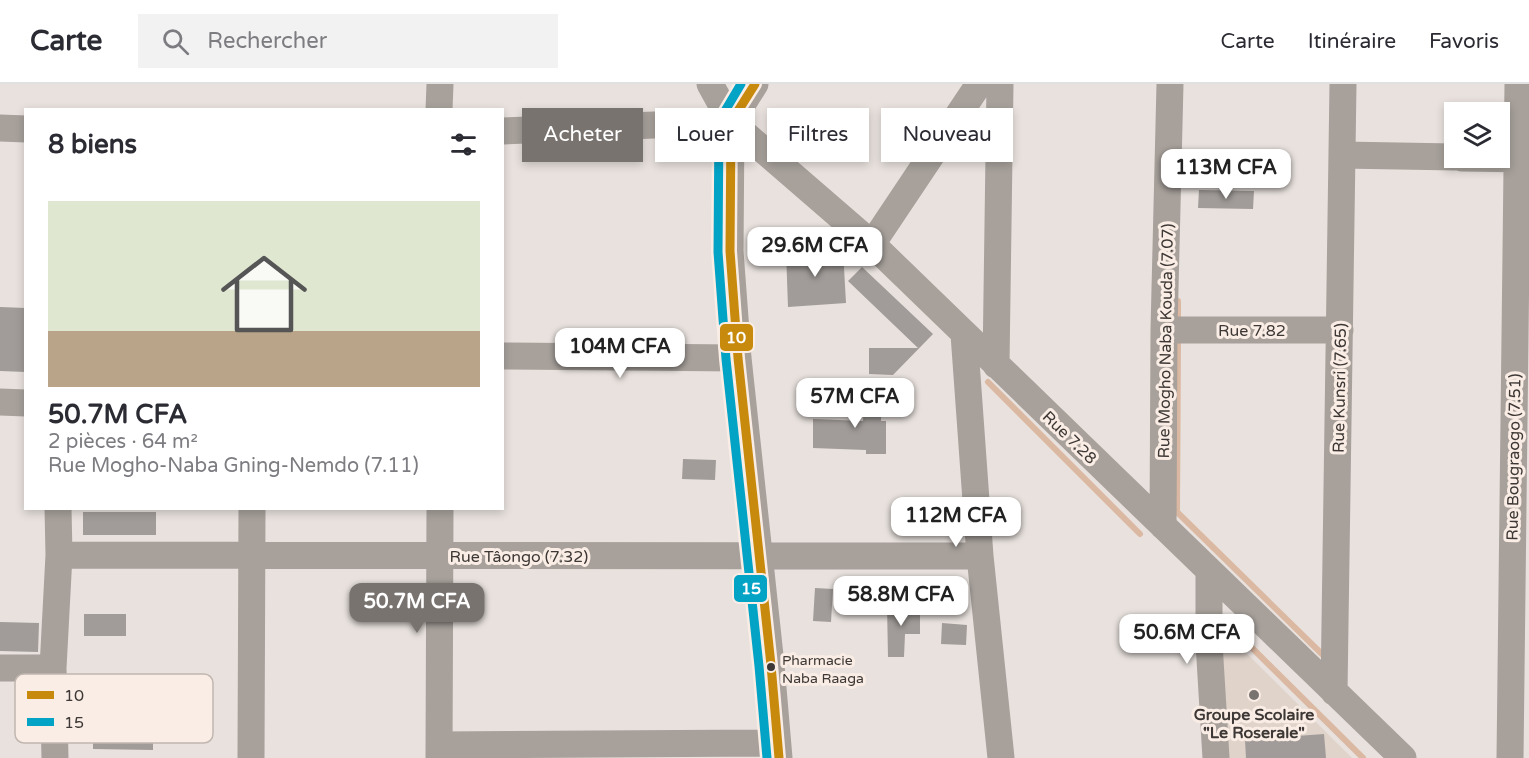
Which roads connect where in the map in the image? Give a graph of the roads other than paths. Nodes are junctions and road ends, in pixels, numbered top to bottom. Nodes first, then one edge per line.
1 (440, 84) edge
2 (711, 84) edge
3 (755, 84) edge
4 (980, 84) edge
5 (1000, 84) edge
6 (1170, 84) edge
7 (1343, 84) edge
8 (1518, 84) edge
9 (440, 108) edge
10 (724, 108) edge
11 (740, 108) edge
12 (655, 125) edge
13 (0, 128) edge
14 (24, 129) edge
15 (504, 131) edge
16 (755, 143) edge
17 (1342, 155) junction
18 (1444, 157) edge
19 (1523, 159) edge
20 (731, 162) edge
21 (872, 244) junction
22 (1164, 330) junction
23 (1340, 330) junction
24 (964, 334) junction
25 (1522, 350) edge
26 (504, 356) edge
27 (738, 358) junction
28 (996, 365) junction
29 (0, 402) edge
30 (24, 403) edge
31 (58, 510) edge
32 (252, 510) edge
33 (440, 510) edge
34 (1163, 526) junction
35 (59, 555) junction
36 (251, 555) junction
37 (440, 556) junction
38 (759, 556) junction
39 (980, 556) junction
40 (1209, 571) junction
41 (0, 668) edge
42 (53, 668) junction
43 (53, 674) edge
44 (1334, 692) junction
45 (55, 743) edge
46 (778, 750) edge
47 (439, 752) edge
48 (55, 758) edge
49 (251, 758) edge
50 (1001, 758) edge
51 (1216, 758) edge
52 (1403, 758) edge
53 (1510, 758) edge

1 - 9 street
2 - 10 street
3 - 11 street
4 - 21 street
5 - 28 street
6 - 22 street, Rue Mogho Naba Kouda (7.07)
7 - 17 street, Rue Kunsri (7.65)
8 - 19 street, Rue Bougraogo (7.51)
12 - 15 street
13 - 14 street
16 - 21 street, Rue 7.28
17 - 18 street
17 - 23 street, Rue Kunsri (7.65)
19 - 25 street, Rue Bougraogo (7.51)
20 - 27 street
21 - 24 street, Rue 7.28
22 - 23 street, Rue 7.82
22 - 34 street, Rue Mogho Naba Kouda (7.07)
23 - 44 street, Rue Kunsri (7.65)
24 - 28 street, Rue 7.28
24 - 39 street
25 - 53 street, Rue Bougraogo (7.51)
26 - 27 street
27 - 38 street
28 - 34 street, Rue 7.28
29 - 30 street
31 - 35 street
32 - 36 street
33 - 37 street
34 - 40 street, Rue 7.28
35 - 36 street, Rue Tâongo (7.32)
35 - 42 street
36 - 37 street, Rue Tâongo (7.32)
36 - 49 street
37 - 38 street, Rue Tâongo (7.32)
37 - 47 street
38 - 39 street, Rue Tâongo (7.32)
38 - 46 street
39 - 50 street
40 - 44 street, Rue 7.28
40 - 51 street
41 - 42 street
42 - 43 street
44 - 52 street, Rue 7.28
45 - 48 street
46 - 47 street

